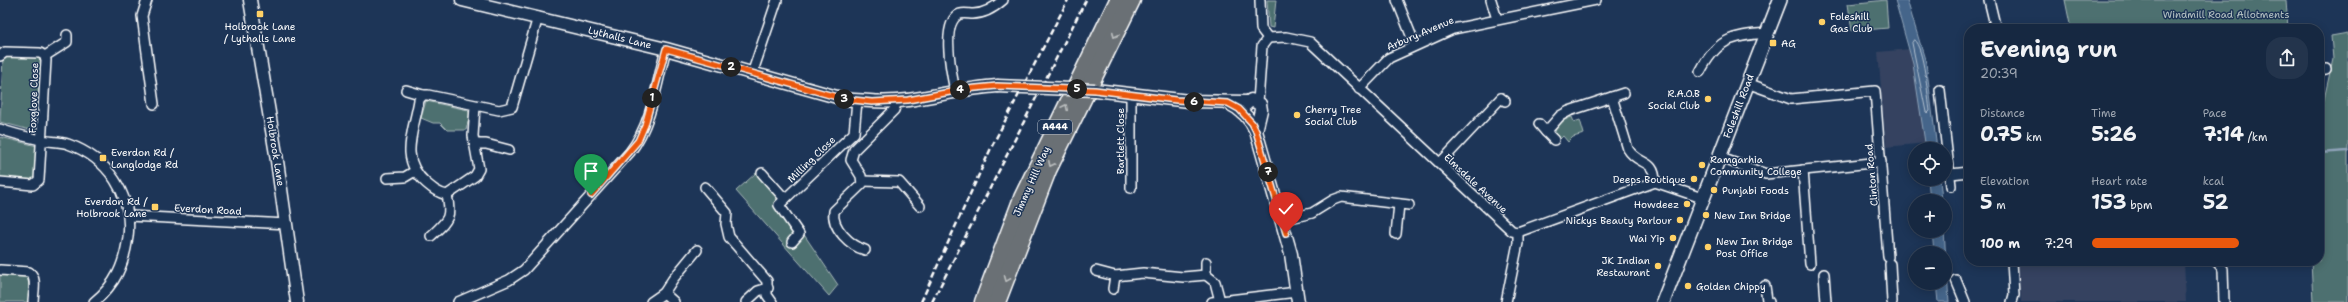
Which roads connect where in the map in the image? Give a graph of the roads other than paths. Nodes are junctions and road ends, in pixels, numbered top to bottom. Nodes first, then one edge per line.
1 (147, 0) edge
2 (250, 0) edge
3 (462, 0) edge
4 (777, 0) edge
5 (1003, 0) edge
6 (1118, 0) edge
7 (1132, 0) edge
8 (1260, 0) edge
9 (1397, 0) edge
10 (1491, 0) edge
11 (1596, 0) edge
12 (1780, 0) edge
13 (1988, 0) edge
14 (476, 1) edge
15 (538, 17) junction
16 (1497, 20) junction
17 (1995, 24) edge
18 (1767, 33) junction
19 (67, 35) dead end
20 (1268, 38) junction
21 (1415, 45) junction
22 (666, 49) junction
23 (0, 56) edge
24 (44, 56) junction
25 (1700, 72) dead end
26 (752, 74) junction
27 (1747, 83) junction
28 (1359, 89) junction
29 (406, 90) dead end
30 (1940, 90) dead end
31 (955, 91) junction
32 (1624, 93) dead end
33 (1131, 94) junction
34 (423, 95) junction
35 (1612, 97) junction
36 (1501, 98) dead end
37 (857, 101) junction
38 (897, 101) junction
39 (1228, 103) junction
40 (154, 104) dead end
41 (1254, 104) junction
42 (475, 106) junction
43 (1245, 115) junction
44 (1539, 124) dead end
45 (0, 129) edge
46 (1256, 131) junction
47 (1546, 132) junction
48 (42, 140) junction
49 (1554, 140) dead end
50 (1947, 142) edge
51 (475, 144) junction
52 (509, 150) dead end
53 (1718, 157) junction
54 (1881, 162) junction
55 (1440, 163) junction
56 (1803, 170) junction
57 (414, 171) junction
58 (762, 173) dead end
59 (1964, 173) edge
60 (1952, 174) edge
61 (387, 178) dead end
62 (862, 181) junction
63 (0, 182) edge
64 (1655, 182) junction
65 (705, 186) dead end
66 (1131, 188) dead end
67 (447, 195) junction
68 (1702, 198) junction
69 (785, 199) junction
70 (1399, 204) junction
71 (920, 206) dead end
72 (1409, 206) dead end
73 (129, 216) junction
74 (1282, 220) junction
75 (287, 224) junction
76 (1518, 232) junction
77 (1396, 234) dead end
78 (431, 236) dead end
79 (792, 242) dead end
80 (697, 250) dead end
81 (865, 250) dead end
82 (998, 258) junction
83 (1206, 262) dead end
84 (1810, 264) dead end
85 (2012, 266) edge
86 (2221, 266) edge
87 (0, 270) edge
88 (1096, 271) dead end
89 (1824, 274) dead end
90 (1206, 275) junction
91 (1115, 276) junction
92 (1956, 280) dead end
93 (1765, 286) dead end
94 (768, 288) junction
95 (1113, 289) dead end
96 (664, 293) junction
97 (1298, 297) edge
98 (33, 302) edge
99 (94, 302) edge
100 (297, 302) edge
101 (458, 302) edge
102 (651, 302) edge
103 (674, 302) edge
104 (746, 302) edge
105 (772, 302) edge
106 (978, 302) edge
107 (983, 302) edge
108 (997, 302) edge
109 (1216, 302) edge
110 (1506, 302) edge
111 (1663, 302) edge
112 (1769, 302) edge
113 (1826, 302) edge
114 (1892, 302) edge
115 (1965, 302) edge
116 (2012, 302) edge
117 (2224, 302) edge

1 - 40 street
2 - 75 street, Holbrook Lane
3 - 14 street, Lythalls Lane
4 - 26 street
5 - 31 street
82 -> 6 highway, Jimmy Hill Way / A444
7 -> 108 highway, Jimmy Hill Way / A444
8 - 20 street
9 - 21 street
10 - 16 street
11 - 16 street, Arbury Avenue
12 - 18 main road, Foleshill Road
13 - 17 street
14 - 15 street, Lythalls Lane
15 - 22 street, Lythalls Lane
15 - 42 street
16 - 21 street, Arbury Avenue
18 - 25 street
18 - 27 main road, Foleshill Road
19 - 24 street
20 - 28 street, Elmsdale Avenue
20 - 41 street
21 - 28 street, Arbury Avenue
22 - 26 street, Lythalls Lane
22 - 101 street
23 - 24 street, Foxglove Close
24 - 48 street, Foxglove Close
26 - 37 street, Lythalls Lane
27 - 53 main road, Foleshill Road
27 - 54 street, Clinton Road
28 - 55 street, Elmsdale Avenue
29 - 34 street
30 - 50 street
31 - 33 street, Lythalls Lane, bridge
31 - 38 street, Lythalls Lane
32 - 35 street
33 - 39 street, Lythalls Lane
33 - 66 street, Bartlett Close
34 - 42 street
34 - 57 street
35 - 47 street
35 - 64 street
36 - 55 street
37 - 38 street, Lythalls Lane
37 - 69 street, Milling Close
38 - 62 street
39 - 41 street, Lythalls Lane
39 - 43 street
41 - 43 street
41 - 43 street
41 - 46 street
42 - 51 street
43 - 46 street
44 - 47 street
45 - 48 street
46 - 74 street
47 - 49 street
48 - 63 street, Foxglove Close
48 - 73 street
51 - 52 street
51 - 67 street
53 - 56 street
53 - 68 main road, Foleshill Road
54 - 56 street
54 - 114 street, Clinton Road
55 - 76 street, Elmsdale Avenue
56 - 84 street
57 - 61 street
57 - 67 street
58 - 69 street, Milling Close
59 - 60 street
62 - 71 street
62 - 81 street
64 - 68 street
64 - 76 street
65 - 94 street
67 - 78 street
68 - 111 main road, Foleshill Road
69 - 79 street
70 - 72 street
70 - 74 street
70 - 77 street
73 - 75 street, Everdon Road
73 - 99 street
74 - 97 street
75 - 100 street, Holbrook Lane
76 - 110 street
80 - 96 street
82 - 106 main road
82 - 107 highway, Jimmy Hill Way / A444
83 - 90 street
85 - 116 street
86 - 117 street
87 - 98 street
88 - 91 street
89 - 113 street
90 - 91 street
90 - 109 street
91 - 95 street
92 - 115 street
93 - 112 street
94 - 104 street
94 - 105 street
96 - 102 street
96 - 103 street
97 - 109 street

